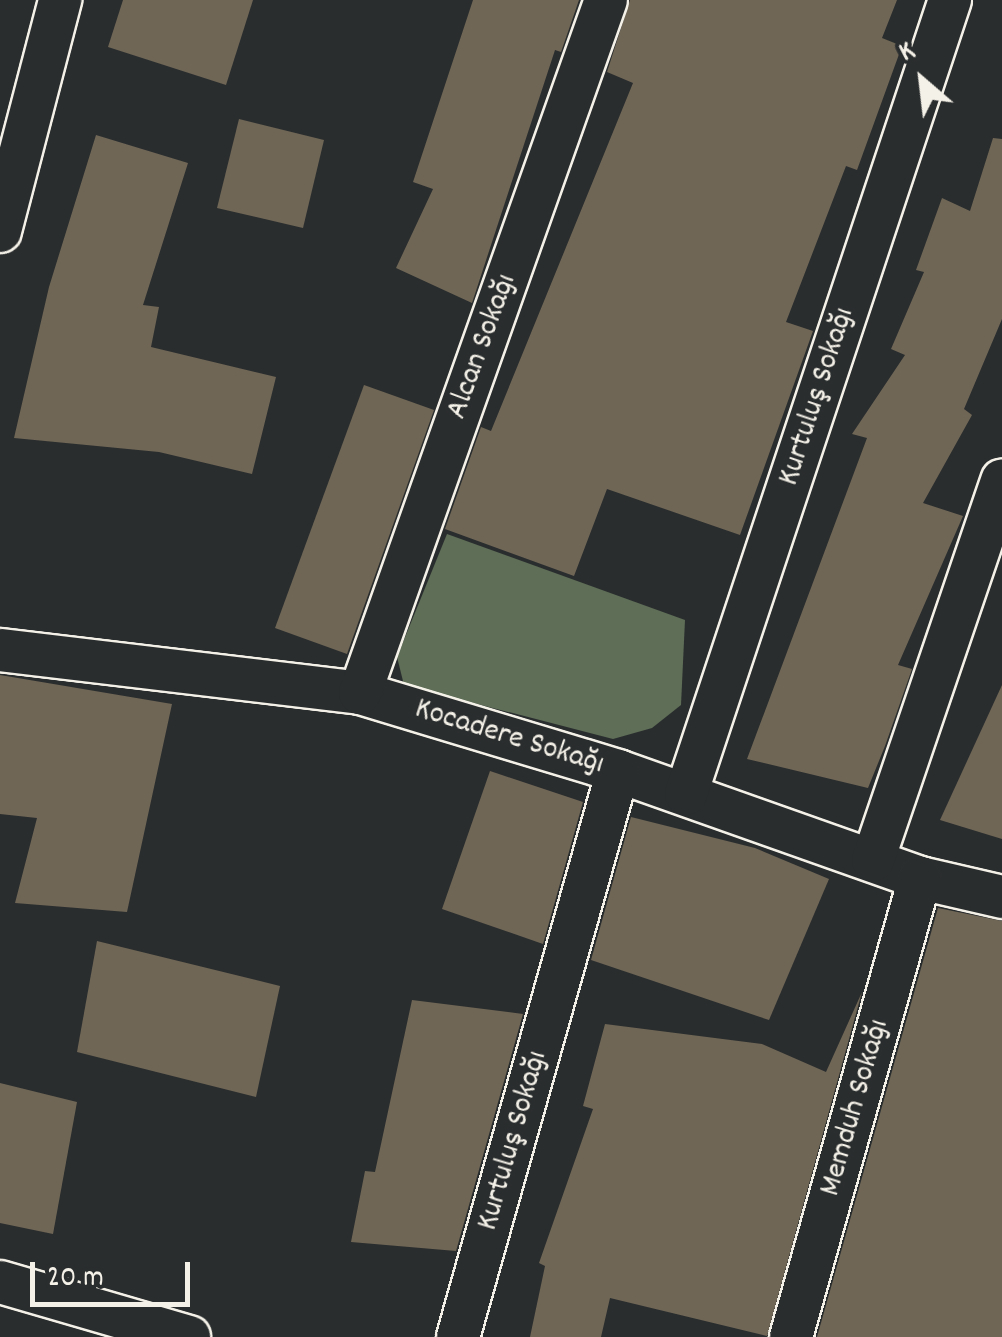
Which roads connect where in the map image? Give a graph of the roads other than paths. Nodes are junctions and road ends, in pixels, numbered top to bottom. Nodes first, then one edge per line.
1 (60, 0) edge
2 (606, 0) edge
3 (950, 0) edge
4 (0, 231) edge
5 (1002, 480) edge
6 (0, 650) edge
7 (360, 693) junction
8 (618, 771) junction
9 (686, 794) junction
10 (873, 860) junction
11 (920, 878) junction
12 (1002, 897) edge
13 (0, 1282) edge
14 (189, 1337) edge
15 (458, 1337) edge
16 (792, 1337) edge

1 - 4 street
2 - 7 street, Alcan Sokağı
3 - 9 street, Kurtuluş Sokağı
5 - 10 street
6 - 7 street, Kocadere Sokağı
7 - 8 street, Kocadere Sokağı
8 - 9 street, Kocadere Sokağı
8 - 15 street, Kurtuluş Sokağı
9 - 10 street, Kocadere Sokağı
10 - 11 street, Kocadere Sokağı
11 - 12 street, Kocadere Sokağı
11 - 16 street, Memduh Sokağı
13 - 14 street

